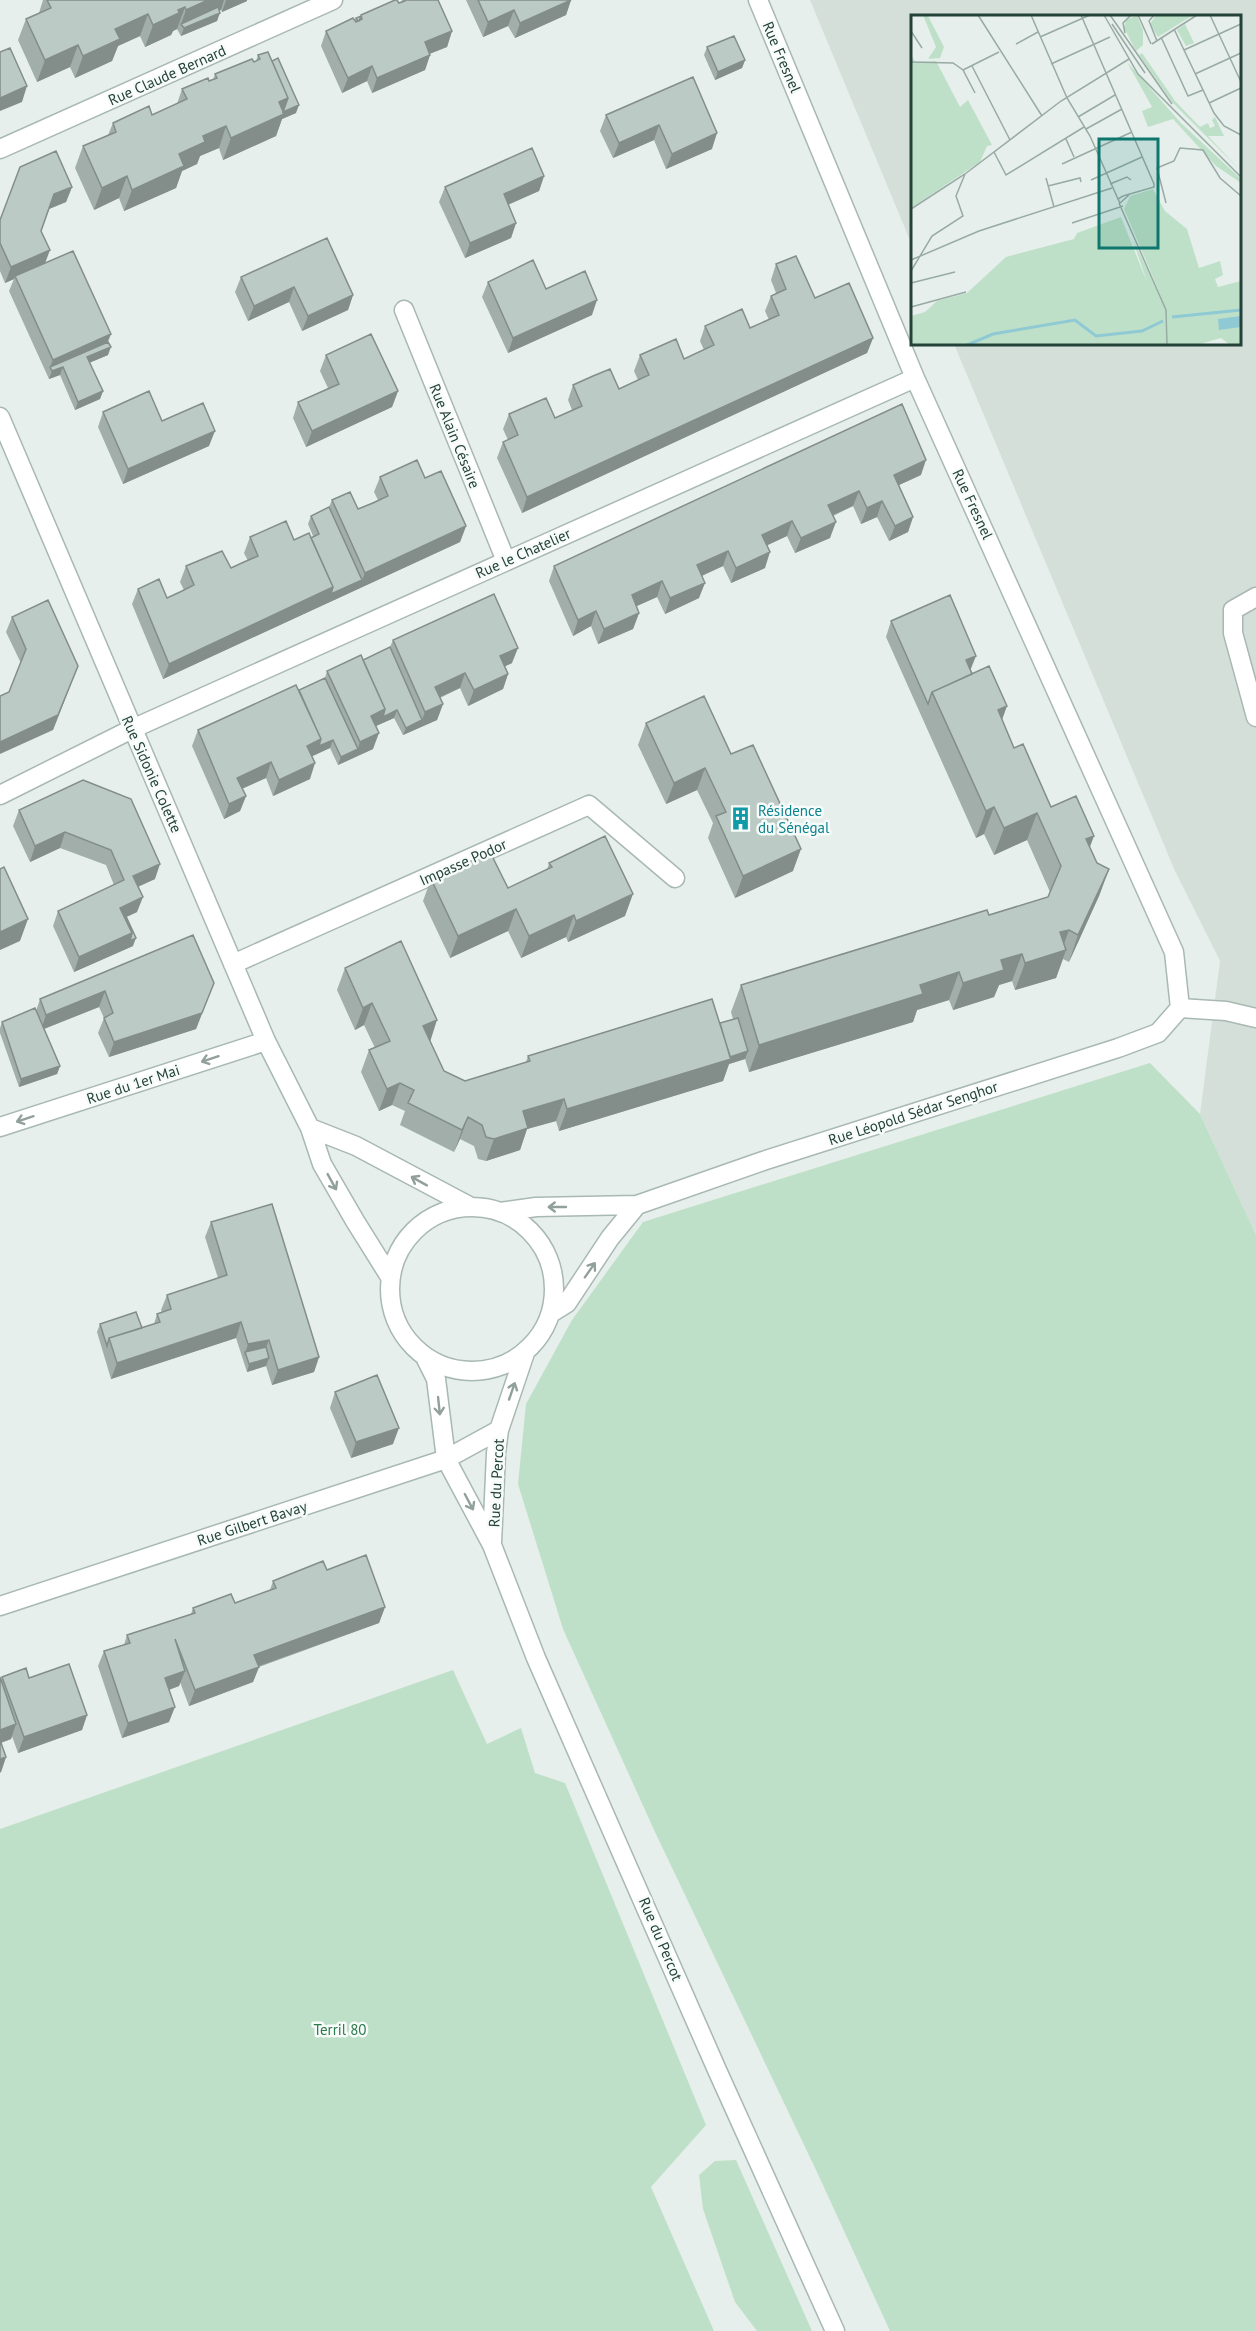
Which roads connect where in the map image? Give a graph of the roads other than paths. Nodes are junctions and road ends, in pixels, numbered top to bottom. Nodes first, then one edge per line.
1 (333, 0) edge
2 (758, 0) edge
3 (0, 149) edge
4 (404, 310) dead end
5 (915, 378) junction
6 (0, 417) edge
7 (506, 561) junction
8 (1256, 597) edge
9 (1256, 717) edge
10 (132, 729) junction
11 (0, 795) edge
12 (675, 878) dead end
13 (233, 964) junction
14 (1180, 1008) junction
15 (1256, 1018) edge
16 (266, 1041) junction
17 (0, 1127) edge
18 (310, 1128) junction
19 (636, 1205) junction
20 (471, 1207) junction
21 (500, 1212) junction
22 (390, 1277) junction
23 (551, 1313) junction
24 (525, 1353) junction
25 (425, 1357) junction
26 (499, 1430) junction
27 (446, 1459) junction
28 (492, 1545) junction
29 (0, 1606) edge
30 (836, 2331) edge

1 - 3 street, Rue Claude Bernard
2 - 5 street, Rue Fresnel
4 - 7 street, Rue Alain Césaire
5 - 7 street, Rue le Chatelier
5 - 14 street, Rue Fresnel
6 - 10 street, Rue Sidonie Colette
7 - 10 street, Rue le Chatelier
8 - 9 street
10 - 11 street, Rue le Chatelier
10 - 13 street, Rue Sidonie Colette
12 - 13 street, Impasse Podor
13 - 16 street, Rue Sidonie Colette
14 - 15 street
14 - 19 street, Rue Léopold Sédar Senghor
16 -> 17 street, Rue du 1er Mai
16 - 18 street, Rue Sidonie Colette
20 -> 18 street
18 -> 22 street, Rue Sidonie Colette
19 -> 21 street, Rue Léopold Sédar Senghor
23 -> 19 street
20 - 21 street
20 - 22 street
21 - 23 street
22 - 25 street
23 - 24 street
24 - 25 street
26 -> 24 street, Rue du Percot
25 -> 27 street, Rue du Percot
26 - 27 street, Rue Gilbert Bavay
26 - 28 street, Rue du Percot
27 -> 28 street, Rue du Percot
27 - 29 street, Rue Gilbert Bavay
28 - 30 street, Rue du Percot

